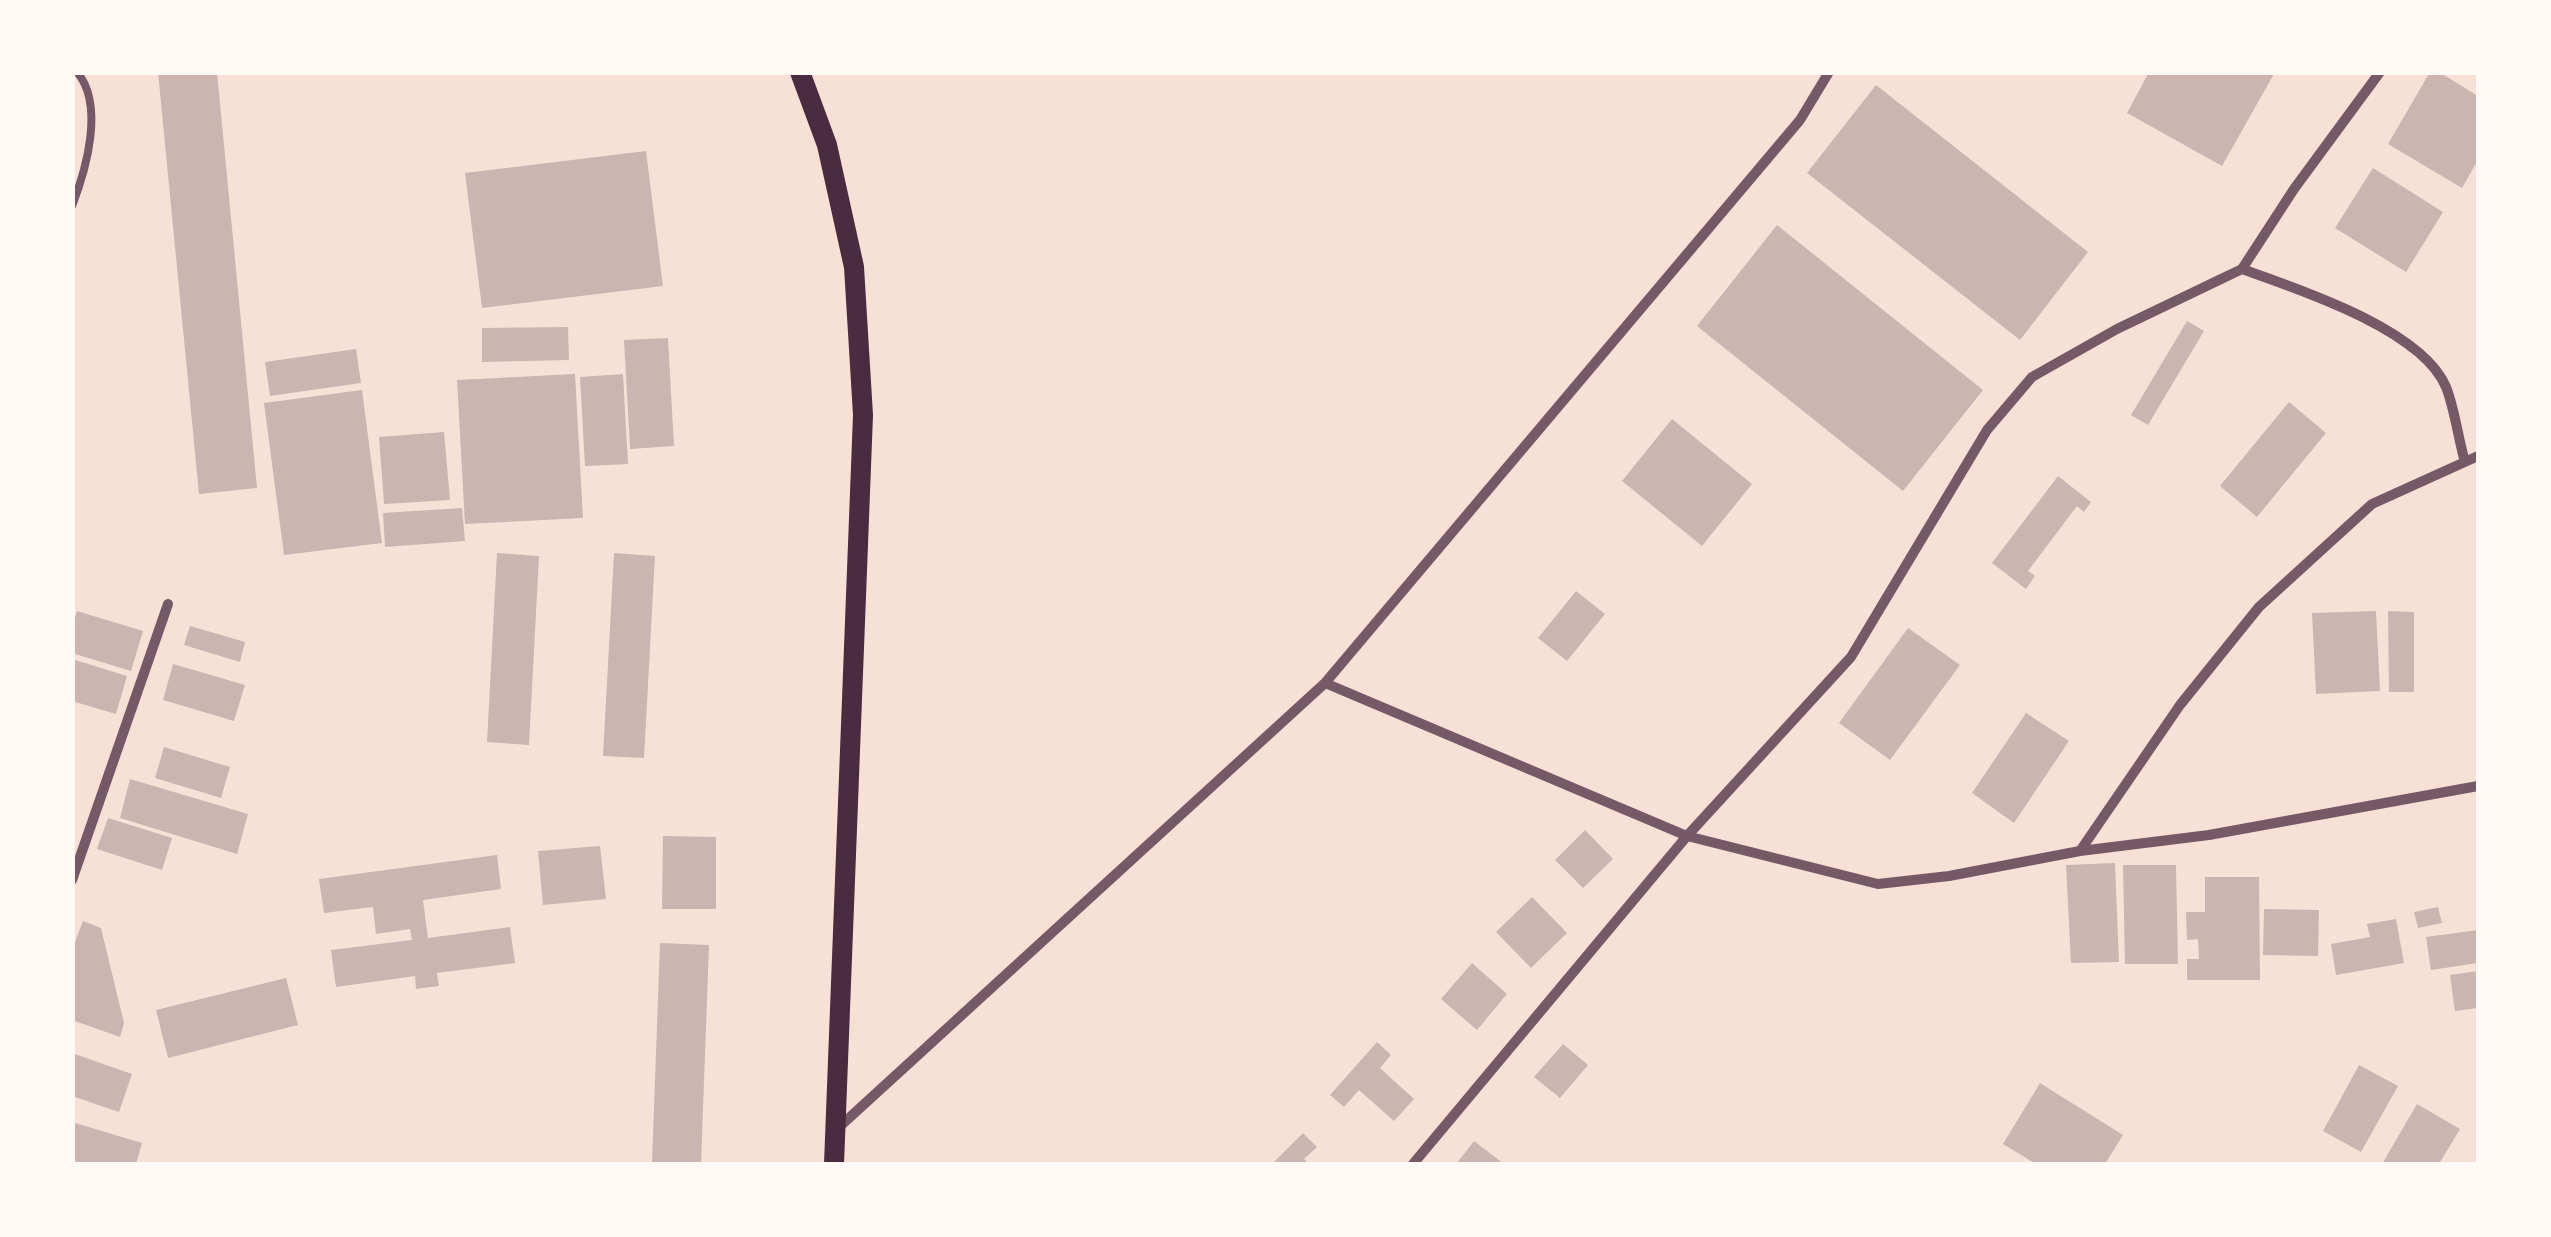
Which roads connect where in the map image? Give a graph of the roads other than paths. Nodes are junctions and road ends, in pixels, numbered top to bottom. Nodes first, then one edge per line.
1 (77, 72) edge
2 (800, 72) edge
3 (1829, 72) edge
4 (2380, 72) edge
5 (72, 206) edge
6 (2242, 268) junction
7 (2478, 456) edge
8 (2464, 462) junction
9 (168, 604) dead end
10 (1325, 684) junction
11 (2478, 786) edge
12 (1688, 836) junction
13 (2080, 852) junction
14 (72, 880) edge
15 (836, 1129) junction
16 (834, 1164) edge
17 (1413, 1164) edge

1 - 5 lane
2 - 15 main road
3 - 10 street
4 - 6 street
6 - 8 street
6 - 12 street
7 - 8 street
8 - 13 street
9 - 14 street
10 - 12 street
10 - 15 street
11 - 13 street
12 - 13 street
12 - 17 street
15 - 16 main road

